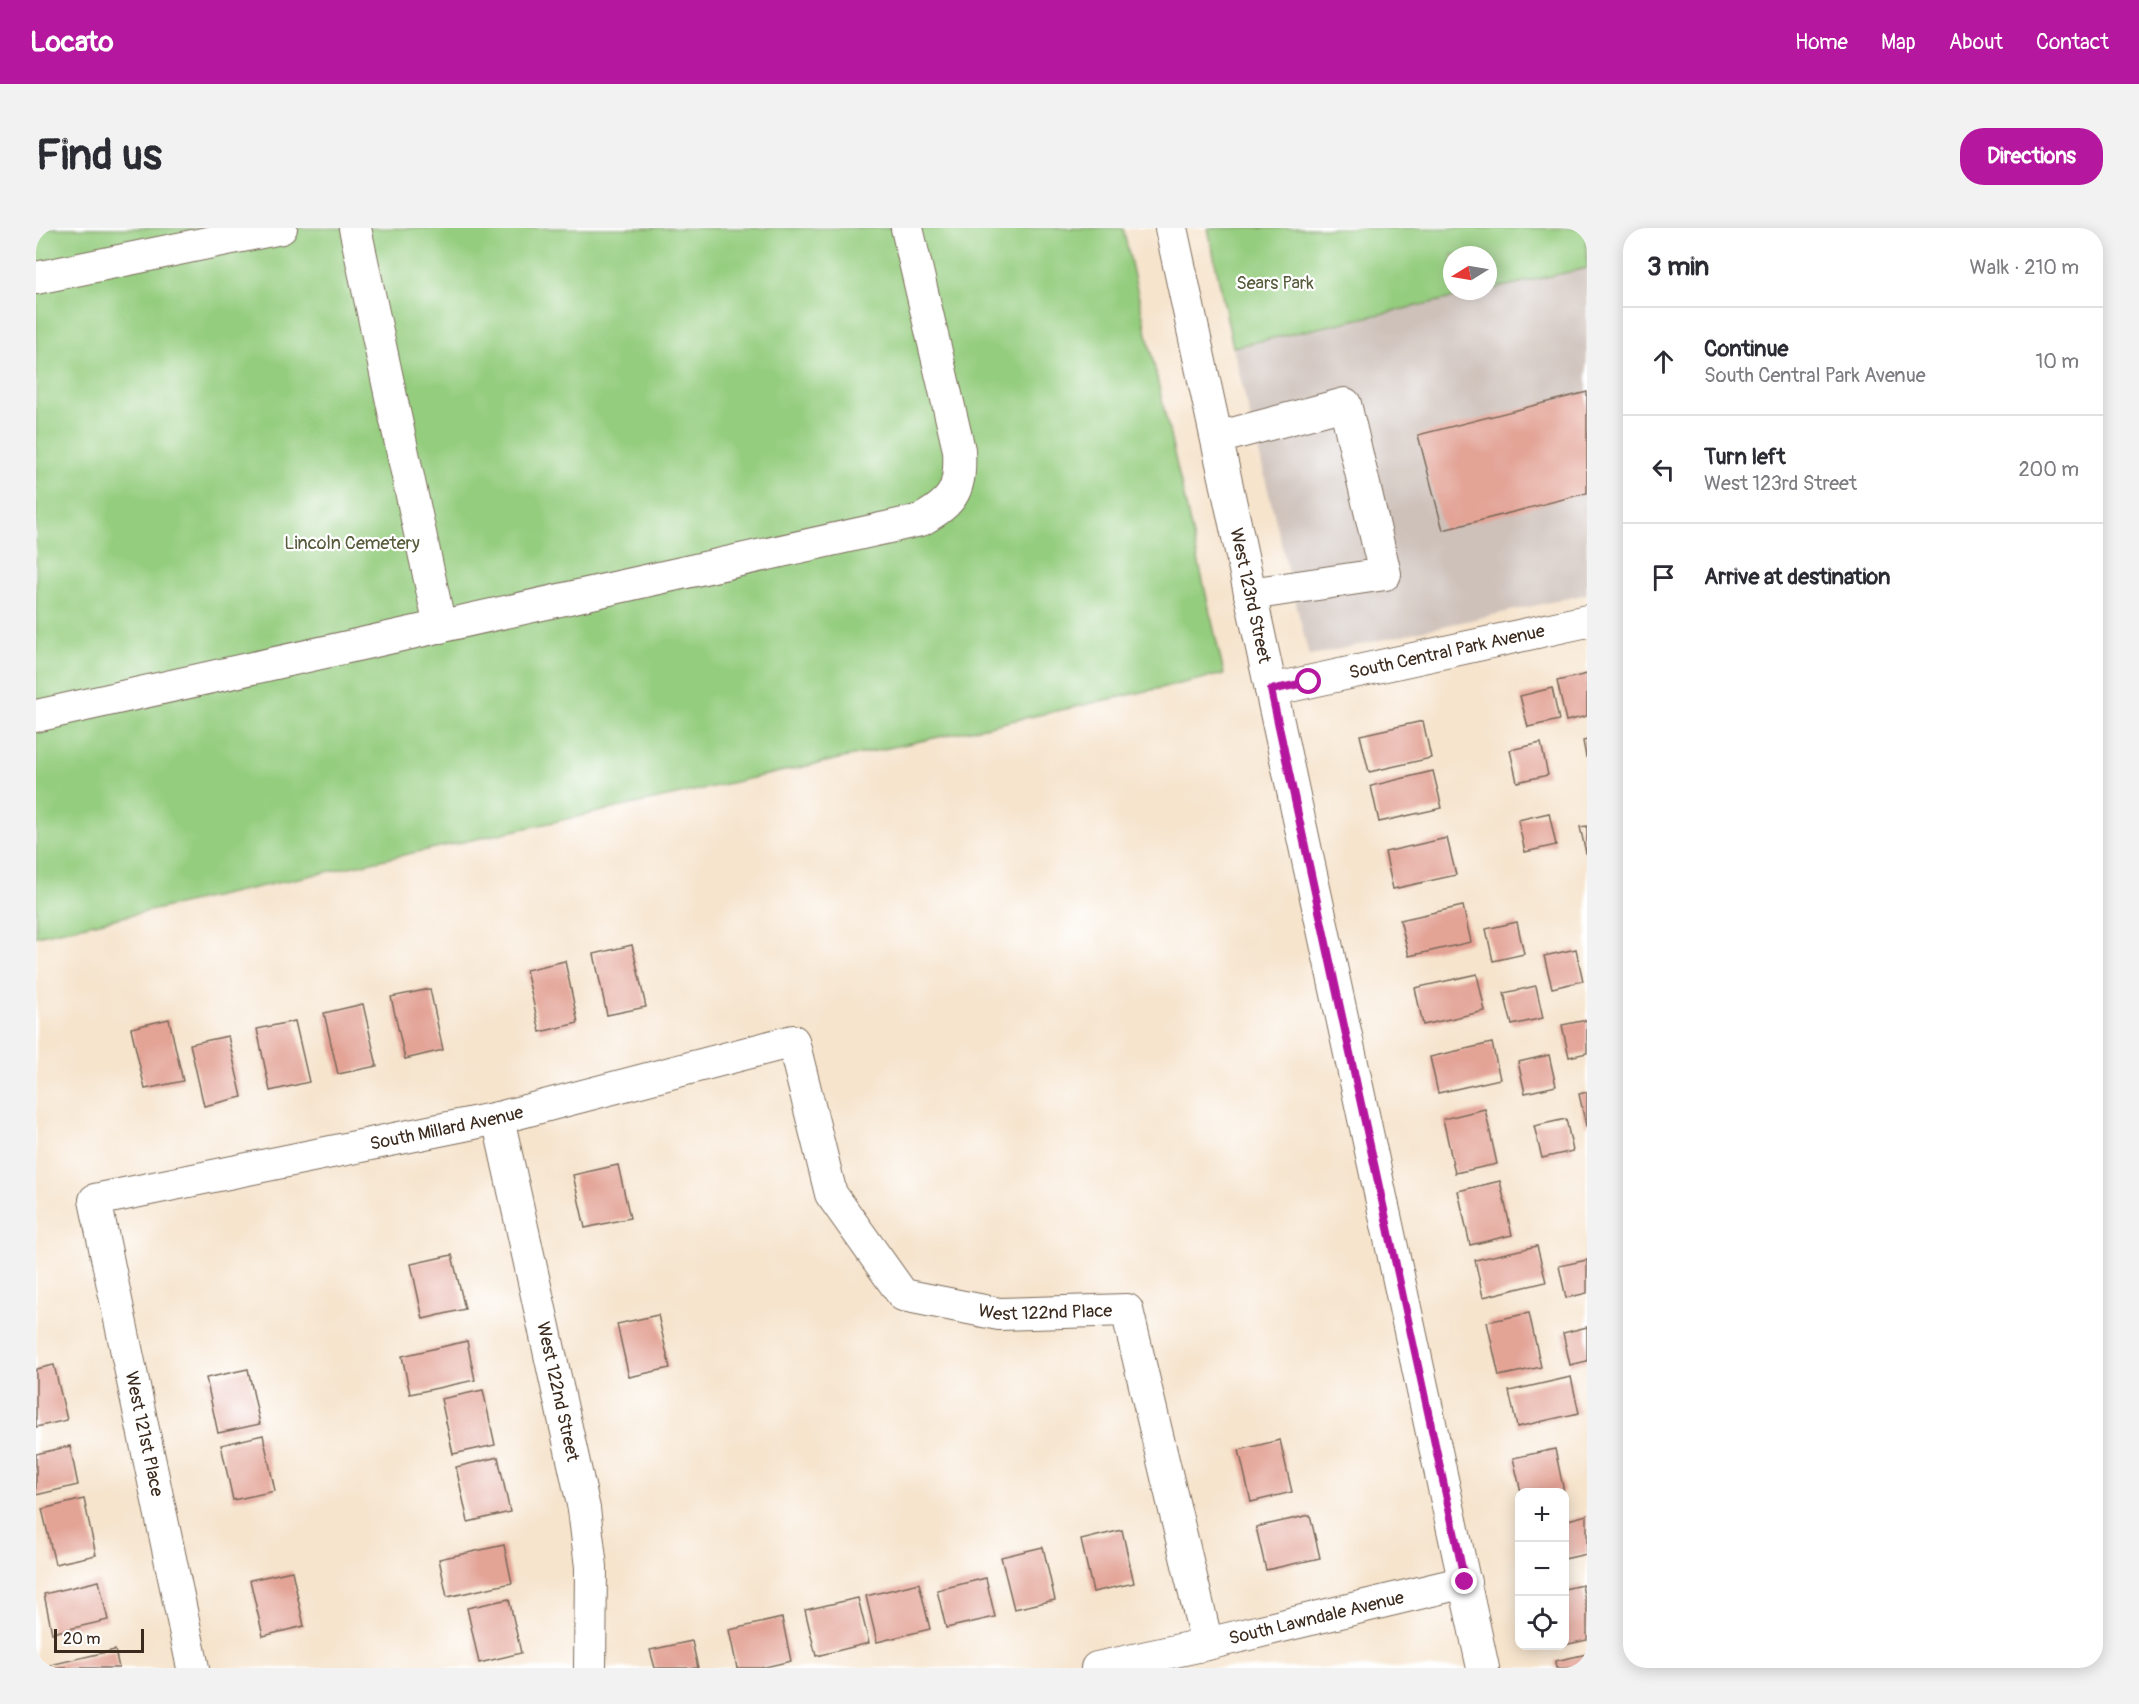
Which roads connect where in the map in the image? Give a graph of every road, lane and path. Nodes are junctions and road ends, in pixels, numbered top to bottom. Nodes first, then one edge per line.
1 (281, 228) edge
2 (355, 228) edge
3 (907, 228) edge
4 (1171, 228) edge
5 (36, 278) edge
6 (1217, 438) junction
7 (1251, 594) junction
8 (1587, 621) edge
9 (440, 627) junction
10 (1271, 690) junction
11 (36, 716) edge
12 (793, 1041) joint
13 (498, 1118) junction
14 (95, 1200) joint
15 (1465, 1582) junction
16 (1206, 1644) junction
17 (194, 1668) edge
18 (590, 1668) edge
19 (1097, 1668) edge
20 (1483, 1668) edge

1 - 5 street
2 - 9 street
3 - 9 street
4 - 6 street, West 123rd Street
6 - 7 street, West 123rd Street
6 - 7 street
7 - 10 street, West 123rd Street
8 - 10 street, South Central Park Avenue
9 - 11 street
10 - 15 street, West 123rd Street
12 - 13 street, South Millard Avenue
12 - 16 street, West 122nd Place
13 - 14 street, South Millard Avenue
13 - 18 street, West 122nd Street
14 - 17 street, West 121st Place
15 - 16 street, South Lawndale Avenue
15 - 20 street, West 123rd Street
16 - 19 street, South Lawndale Avenue

